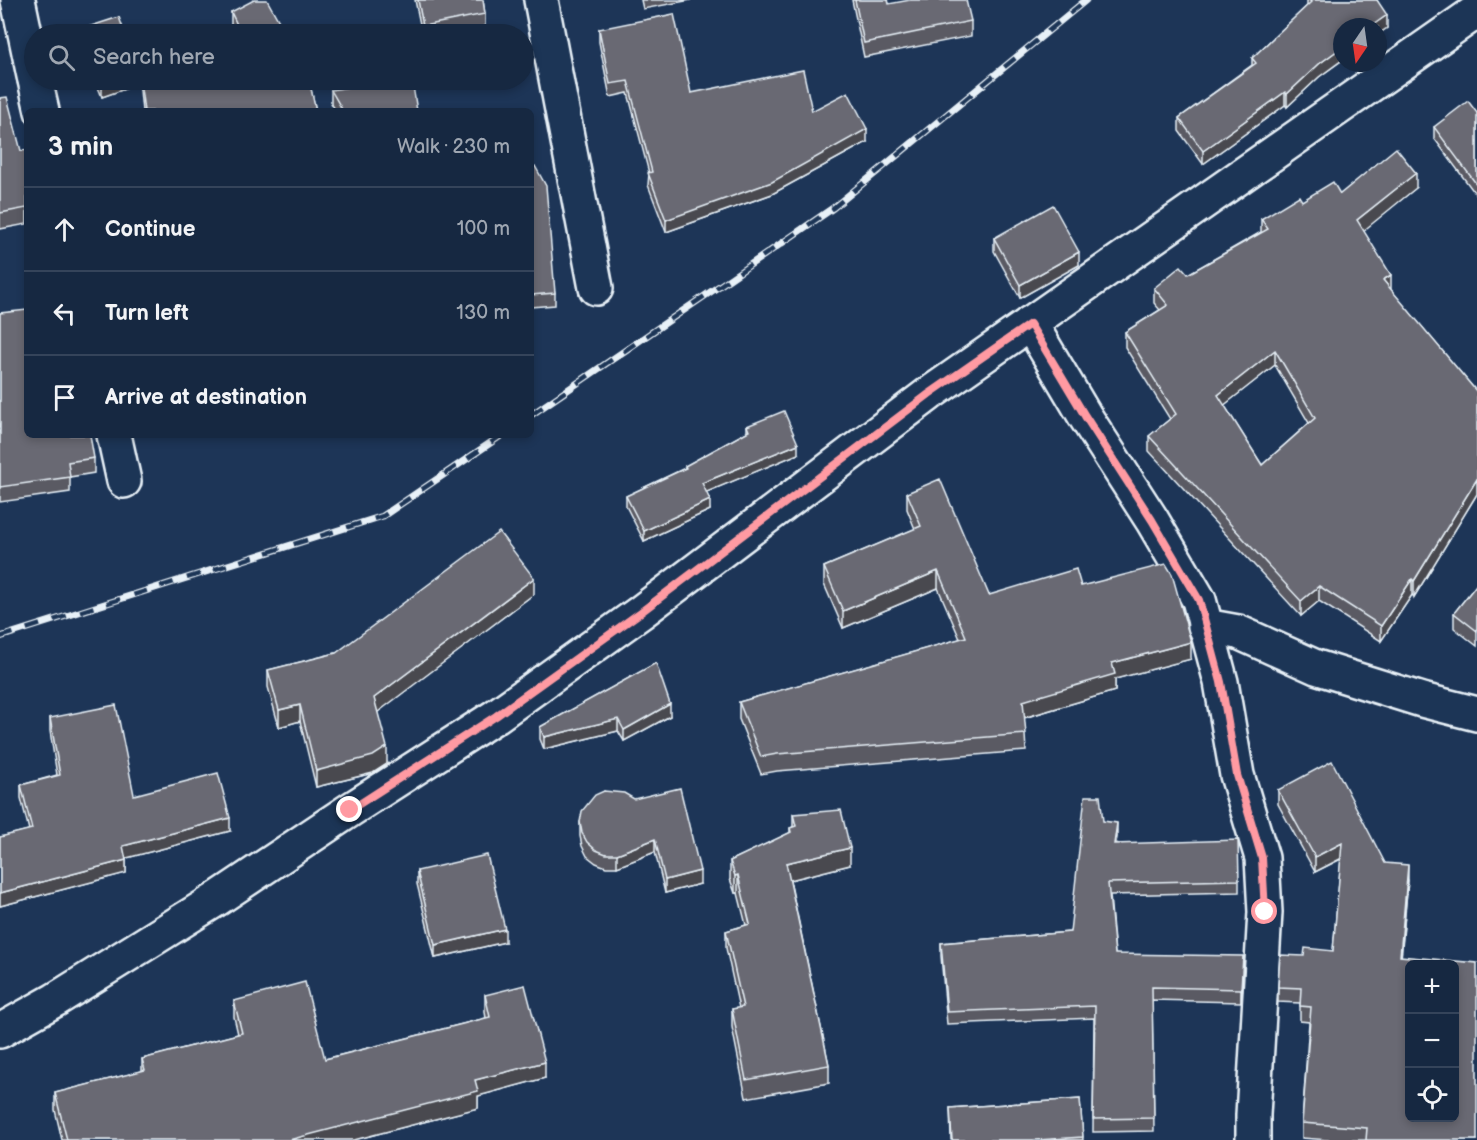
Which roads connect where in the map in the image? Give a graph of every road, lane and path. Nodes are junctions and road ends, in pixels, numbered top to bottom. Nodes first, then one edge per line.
1 (18, 0) edge
2 (541, 0) edge
3 (1477, 10) edge
4 (24, 28) edge
5 (38, 90) edge
6 (41, 108) edge
7 (596, 288) dead end
8 (1030, 324) junction
9 (115, 438) edge
10 (124, 481) dead end
11 (1205, 626) junction
12 (1477, 714) edge
13 (0, 1031) edge
14 (1253, 1140) edge

1 - 4 street
2 - 7 street
3 - 8 street
5 - 6 street
8 - 11 street
8 - 13 street
9 - 10 street
11 - 12 street
11 - 14 street

